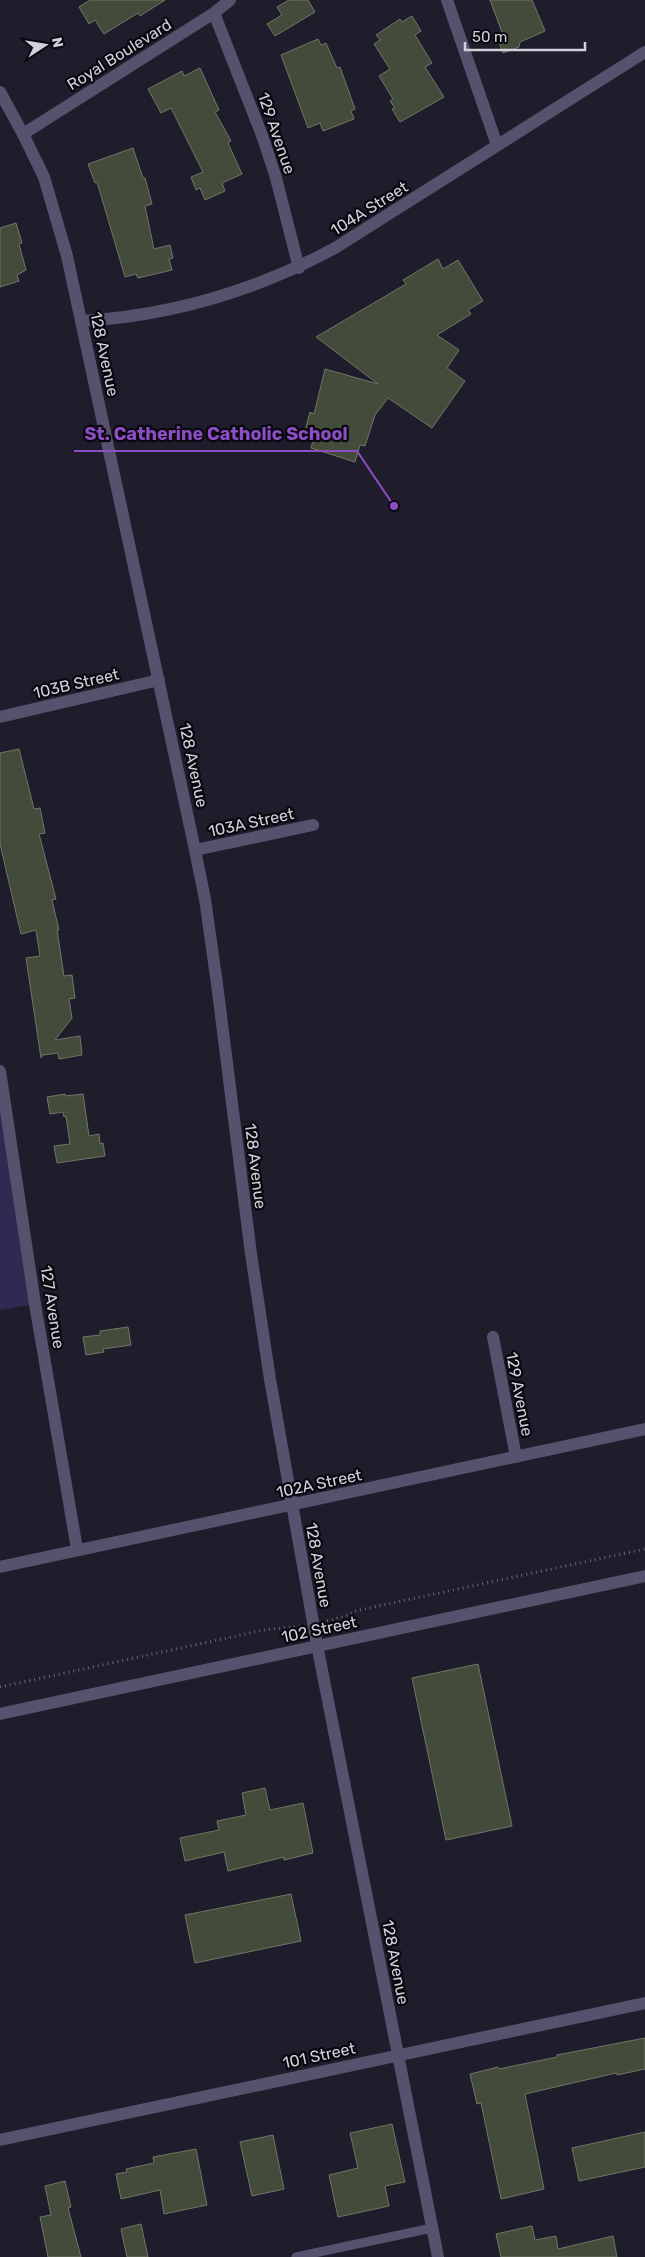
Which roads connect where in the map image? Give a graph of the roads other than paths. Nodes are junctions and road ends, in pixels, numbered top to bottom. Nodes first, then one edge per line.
1 (230, 0) edge
2 (447, 0) edge
3 (214, 13) junction
4 (645, 52) edge
5 (0, 92) edge
6 (24, 134) junction
7 (498, 145) junction
8 (299, 268) junction
9 (81, 322) junction
10 (159, 680) junction
11 (0, 717) edge
12 (313, 825) dead end
13 (195, 850) junction
14 (0, 1070) edge
15 (493, 1337) dead end
16 (645, 1429) edge
17 (516, 1457) junction
18 (292, 1505) junction
19 (77, 1549) junction
20 (0, 1567) edge
21 (645, 1576) edge
22 (317, 1645) junction
23 (0, 1714) edge
24 (645, 2003) edge
25 (398, 2055) junction
26 (0, 2140) edge
27 (432, 2228) junction
28 (296, 2257) edge
29 (438, 2257) edge

1 - 3 street, Royal Boulevard
2 - 7 street
3 - 6 street, Royal Boulevard
3 - 8 street, 129 Avenue
4 - 7 street, 104A Street
5 - 6 street, 128 Avenue
6 - 9 street, 128 Avenue
7 - 8 street, 104A Street
8 - 9 street, 104A Street
9 - 10 street, 128 Avenue
10 - 11 street, 103B Street
10 - 13 street, 128 Avenue
12 - 13 street, 103A Street
13 - 18 street, 128 Avenue
14 - 19 street, 127 Avenue
15 - 17 street, 129 Avenue
16 - 17 street, 102A Street
17 - 18 street, 102A Street
18 - 19 street, 102A Street
18 - 22 street, 128 Avenue
19 - 20 street, 102A Street
21 - 22 street, 102 Street
22 - 23 street, 102 Street
22 - 25 street, 128 Avenue
24 - 25 street, 101 Street
25 - 26 street, 101 Street
25 - 27 street, 128 Avenue
27 - 28 lane
27 - 29 street, 128 Avenue

